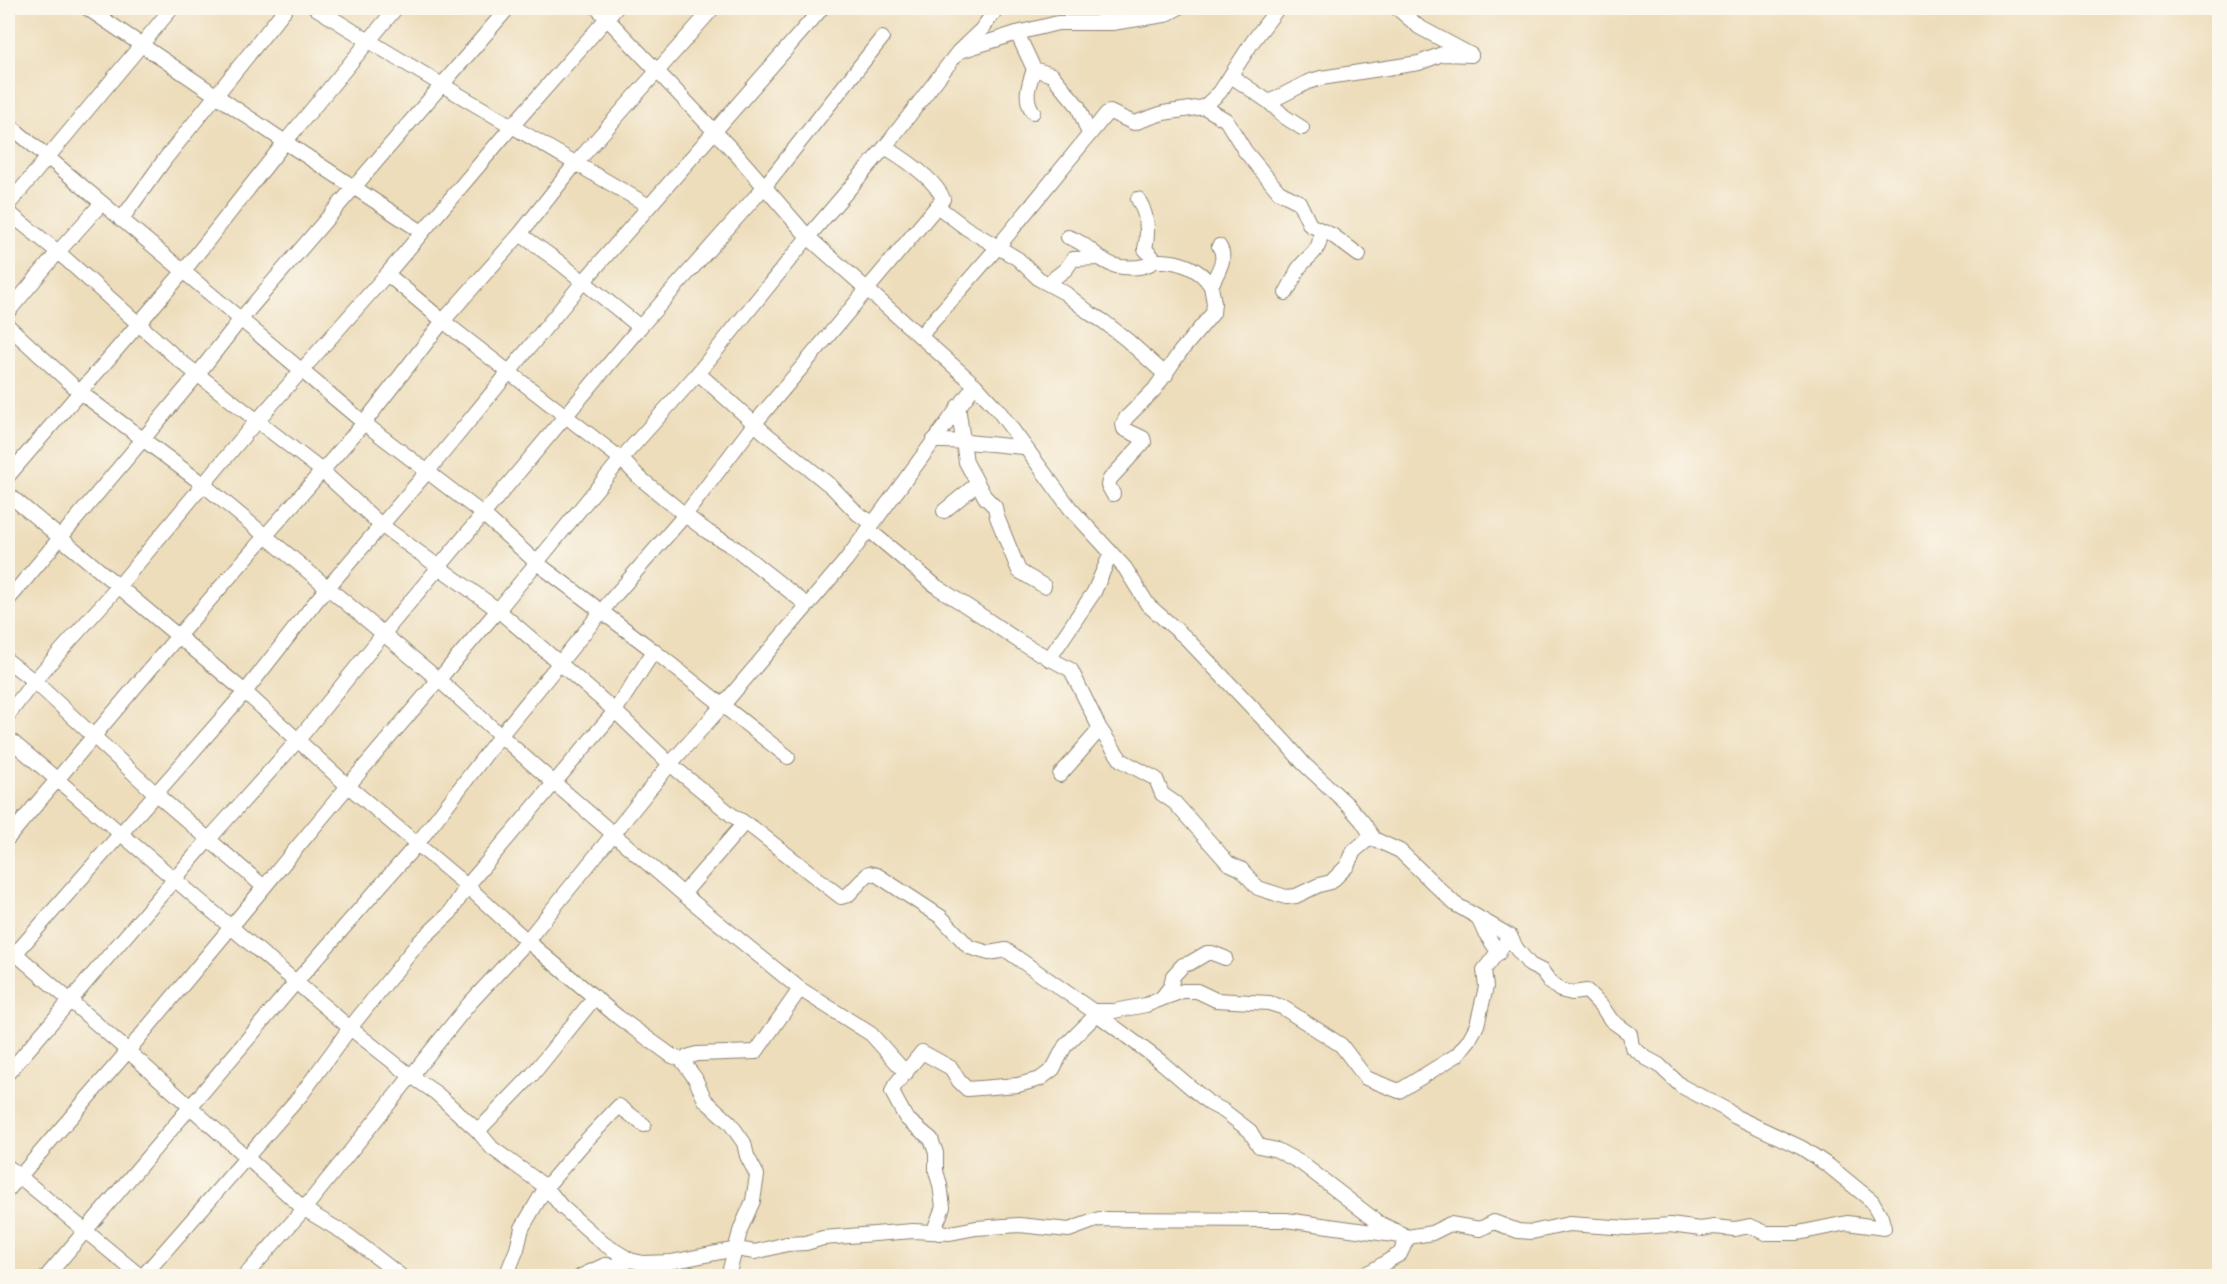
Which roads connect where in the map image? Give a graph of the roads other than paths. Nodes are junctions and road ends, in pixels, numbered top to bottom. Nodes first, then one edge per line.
1 (87, 8) edge
2 (172, 8) edge
3 (286, 8) edge
4 (316, 8) edge
5 (396, 8) edge
6 (508, 8) edge
7 (597, 8) edge
8 (713, 8) edge
9 (822, 8) edge
10 (997, 8) edge
11 (1099, 8) edge
12 (1178, 8) edge
13 (1278, 8) edge
14 (1397, 8) edge
15 (611, 13) edge
16 (1112, 23) junction
17 (1017, 33) junction
18 (882, 38) dead end
19 (369, 41) junction
20 (140, 45) junction
21 (958, 52) junction
22 (1034, 69) junction
23 (656, 72) junction
24 (1231, 76) junction
25 (441, 85) junction
26 (217, 97) junction
27 (1269, 102) junction
28 (1204, 107) junction
29 (1034, 112) dead end
30 (8, 124) edge
31 (513, 125) junction
32 (1302, 128) dead end
33 (714, 130) junction
34 (1089, 134) junction
35 (285, 142) junction
36 (885, 147) junction
37 (48, 158) junction
38 (903, 158) junction
39 (576, 163) junction
40 (865, 171) junction
41 (765, 186) junction
42 (354, 187) junction
43 (1138, 199) dead end
44 (101, 204) junction
45 (8, 205) edge
46 (649, 206) junction
47 (937, 206) junction
48 (8, 212) edge
49 (121, 220) junction
50 (1320, 231) junction
51 (422, 232) junction
52 (520, 234) junction
53 (808, 237) junction
54 (1068, 237) dead end
55 (1219, 246) dead end
56 (997, 248) junction
57 (58, 252) junction
58 (1359, 255) dead end
59 (1100, 258) junction
60 (1156, 261) junction
61 (183, 272) junction
62 (387, 274) junction
63 (584, 282) junction
64 (1048, 283) junction
65 (1211, 286) junction
66 (867, 289) junction
67 (1286, 293) dead end
68 (8, 312) edge
69 (240, 320) junction
70 (443, 321) junction
71 (138, 324) junction
72 (8, 326) edge
73 (640, 327) junction
74 (920, 336) junction
75 (302, 370) junction
76 (510, 372) junction
77 (698, 373) junction
78 (197, 375) junction
79 (1166, 375) junction
80 (975, 385) junction
81 (80, 392) junction
82 (958, 406) junction
83 (566, 416) junction
84 (258, 421) junction
85 (364, 423) junction
86 (754, 423) junction
87 (143, 438) junction
88 (933, 441) junction
89 (963, 441) junction
90 (1024, 447) junction
91 (621, 459) junction
92 (322, 471) junction
93 (428, 471) junction
94 (8, 476) edge
95 (977, 483) junction
96 (204, 485) junction
97 (8, 494) edge
98 (1113, 494) dead end
99 (944, 511) dead end
100 (484, 515) junction
101 (685, 515) junction
102 (381, 525) junction
103 (871, 526) junction
104 (265, 536) junction
105 (58, 538) junction
106 (1111, 554) junction
107 (537, 563) junction
108 (438, 567) junction
109 (118, 586) junction
110 (1044, 586) dead end
111 (327, 588) junction
112 (8, 600) edge
113 (807, 605) junction
114 (498, 610) junction
115 (601, 613) junction
116 (383, 634) junction
117 (178, 636) junction
118 (654, 651) junction
119 (1049, 659) junction
120 (8, 661) edge
121 (559, 664) junction
122 (439, 680) junction
123 (34, 681) junction
124 (244, 692) junction
125 (723, 705) junction
126 (615, 711) junction
127 (8, 715) edge
128 (1100, 729) junction
129 (93, 735) junction
130 (500, 736) junction
131 (8, 738) edge
132 (298, 740) junction
133 (788, 757) dead end
134 (670, 764) junction
135 (1060, 775) dead end
136 (56, 780) junction
137 (554, 782) junction
138 (348, 786) junction
139 (156, 794) junction
140 (742, 821) junction
141 (121, 834) junction
142 (612, 834) junction
143 (8, 838) edge
144 (209, 838) junction
145 (1374, 838) junction
146 (417, 844) junction
147 (174, 879) junction
148 (467, 886) junction
149 (264, 887) junction
150 (683, 894) junction
151 (1479, 920) junction
152 (231, 927) junction
153 (526, 940) junction
154 (1513, 942) junction
155 (1498, 953) junction
156 (10, 954) edge
157 (1225, 958) dead end
158 (296, 982) junction
159 (800, 989) junction
160 (595, 997) junction
161 (1161, 999) junction
162 (70, 1001) junction
163 (1095, 1012) junction
164 (350, 1028) junction
165 (128, 1052) junction
166 (681, 1059) junction
167 (8, 1073) edge
168 (906, 1073) junction
169 (411, 1076) junction
170 (190, 1107) junction
171 (644, 1125) dead end
172 (478, 1131) junction
173 (246, 1157) junction
174 (8, 1167) edge
175 (19, 1177) junction
176 (546, 1187) junction
177 (8, 1190) edge
178 (304, 1209) junction
179 (86, 1232) junction
180 (939, 1233) junction
181 (1408, 1237) junction
182 (736, 1249) junction
183 (637, 1262) junction
184 (47, 1276) edge
185 (141, 1276) edge
186 (245, 1276) edge
187 (401, 1276) edge
188 (506, 1276) edge
189 (581, 1276) edge
190 (660, 1276) edge
191 (728, 1276) edge
192 (1359, 1276) edge

1 - 20 street
2 - 20 street
3 - 26 street
4 - 19 street
5 - 19 street
6 - 25 street
7 - 15 street
8 - 23 street
9 - 33 street
10 - 21 street
11 - 16 street
12 - 16 street
13 - 24 street
14 - 27 street
15 - 23 street
15 - 31 street
16 - 17 street
17 - 21 street
17 - 22 street
18 - 41 street
19 - 25 street
19 - 35 street
20 - 26 street
20 - 37 street
21 - 36 street
22 - 29 street
22 - 34 street
23 - 33 street
23 - 39 street
24 - 27 street
24 - 28 street
25 - 31 street
25 - 42 street
26 - 35 street
26 - 49 street
27 - 32 street
28 - 34 street
28 - 50 street
30 - 37 street
31 - 39 street
31 - 51 street
33 - 41 street
33 - 46 street
34 - 56 street
35 - 42 street
35 - 61 street
36 - 38 street
36 - 40 street
37 - 44 street
37 - 45 street
38 - 40 street
38 - 47 street
39 - 46 street
39 - 52 street
40 - 53 street
41 - 53 street
41 - 73 street
42 - 51 street
42 - 69 street
43 - 60 street
44 - 49 street
44 - 57 street
46 - 63 street
47 - 56 street
47 - 66 street
48 - 57 street
49 - 61 street
50 - 58 street
50 - 67 street
51 - 62 street
52 - 63 street
52 - 70 street
53 - 66 street
53 - 77 street
54 - 59 street
55 - 65 street
56 - 64 street
56 - 74 street
57 - 68 street
57 - 71 street
59 - 60 street
59 - 64 street
60 - 65 street
61 - 69 street
61 - 71 street
62 - 70 street
62 - 75 street
63 - 73 street
63 - 76 street
64 - 79 street
65 - 79 street
66 - 74 street
66 - 86 street
69 - 75 street
69 - 78 street
70 - 76 street
70 - 85 street
71 - 78 street
71 - 81 street
72 - 81 street
73 - 83 street
74 - 80 street
75 - 84 street
75 - 85 street
76 - 83 street
76 - 93 street
77 - 86 street
77 - 91 street
78 - 84 street
78 - 87 street
79 - 98 street
80 - 82 street
80 - 90 street
81 - 87 street
81 - 94 street
82 - 88 street
82 - 89 street
83 - 91 street
83 - 100 street
84 - 92 street
84 - 96 street
85 - 92 street
85 - 93 street
86 - 101 street
86 - 103 street
87 - 96 street
87 - 105 street
88 - 89 street
88 - 103 street
89 - 90 street
89 - 95 street
90 - 106 street
91 - 101 street
91 - 107 street
92 - 102 street
92 - 104 street
93 - 100 street
93 - 102 street
95 - 99 street
95 - 110 street
96 - 104 street
96 - 109 street
97 - 105 street
100 - 107 street
100 - 108 street
101 - 113 street
101 - 115 street
102 - 108 street
102 - 111 street
103 - 113 street
103 - 119 street
104 - 111 street
104 - 117 street
105 - 109 street
105 - 112 street
106 - 119 street
106 - 145 street
107 - 114 street
107 - 115 street
108 - 114 street
108 - 116 street
109 - 117 street
109 - 123 street
111 - 116 street
111 - 124 street
113 - 125 street
114 - 121 street
114 - 122 street
115 - 118 street
115 - 121 street
116 - 122 street
116 - 132 street
117 - 124 street
117 - 129 street
118 - 125 street
118 - 126 street
119 - 128 street
120 - 123 street
121 - 126 street
121 - 130 street
122 - 130 street
122 - 138 street
123 - 127 street
123 - 129 street
124 - 132 street
124 - 139 street
125 - 133 street
125 - 134 street
126 - 134 street
126 - 137 street
128 - 135 street
128 - 145 street
129 - 136 street
129 - 139 street
130 - 137 street
130 - 146 street
131 - 136 street
132 - 138 street
132 - 144 street
134 - 140 street
134 - 142 street
136 - 141 street
136 - 143 street
137 - 142 street
137 - 148 street
138 - 146 street
138 - 149 street
139 - 141 street
139 - 144 street
140 - 150 street
140 - 163 street
141 - 147 street
141 - 156 street
142 - 150 street
142 - 153 street
144 - 147 street
144 - 149 street
145 - 151 street
146 - 148 street
146 - 158 street
147 - 152 street
147 - 162 street
148 - 153 street
148 - 164 street
149 - 152 street
150 - 159 street
151 - 154 street
151 - 155 street
152 - 158 street
152 - 165 street
153 - 160 street
153 - 169 street
154 - 155 street
154 - 181 street
155 - 161 street
156 - 162 street
157 - 161 street
158 - 164 street
158 - 170 street
159 - 166 street
159 - 168 street
160 - 166 street
160 - 172 street
161 - 163 street
162 - 165 street
162 - 167 street
163 - 168 street
163 - 181 street
164 - 169 street
164 - 173 street
165 - 170 street
165 - 175 street
166 - 182 street
168 - 180 street
169 - 172 street
169 - 178 street
170 - 173 street
170 - 179 street
171 - 176 street
172 - 176 street
173 - 178 street
173 - 185 street
174 - 175 street
175 - 177 street
175 - 179 street
176 - 183 street
176 - 188 street
178 - 186 street
178 - 187 street
179 - 184 street
179 - 185 street
180 - 181 street
180 - 182 street
181 - 192 street
182 - 183 street
182 - 191 street
183 - 189 street
183 - 190 street

